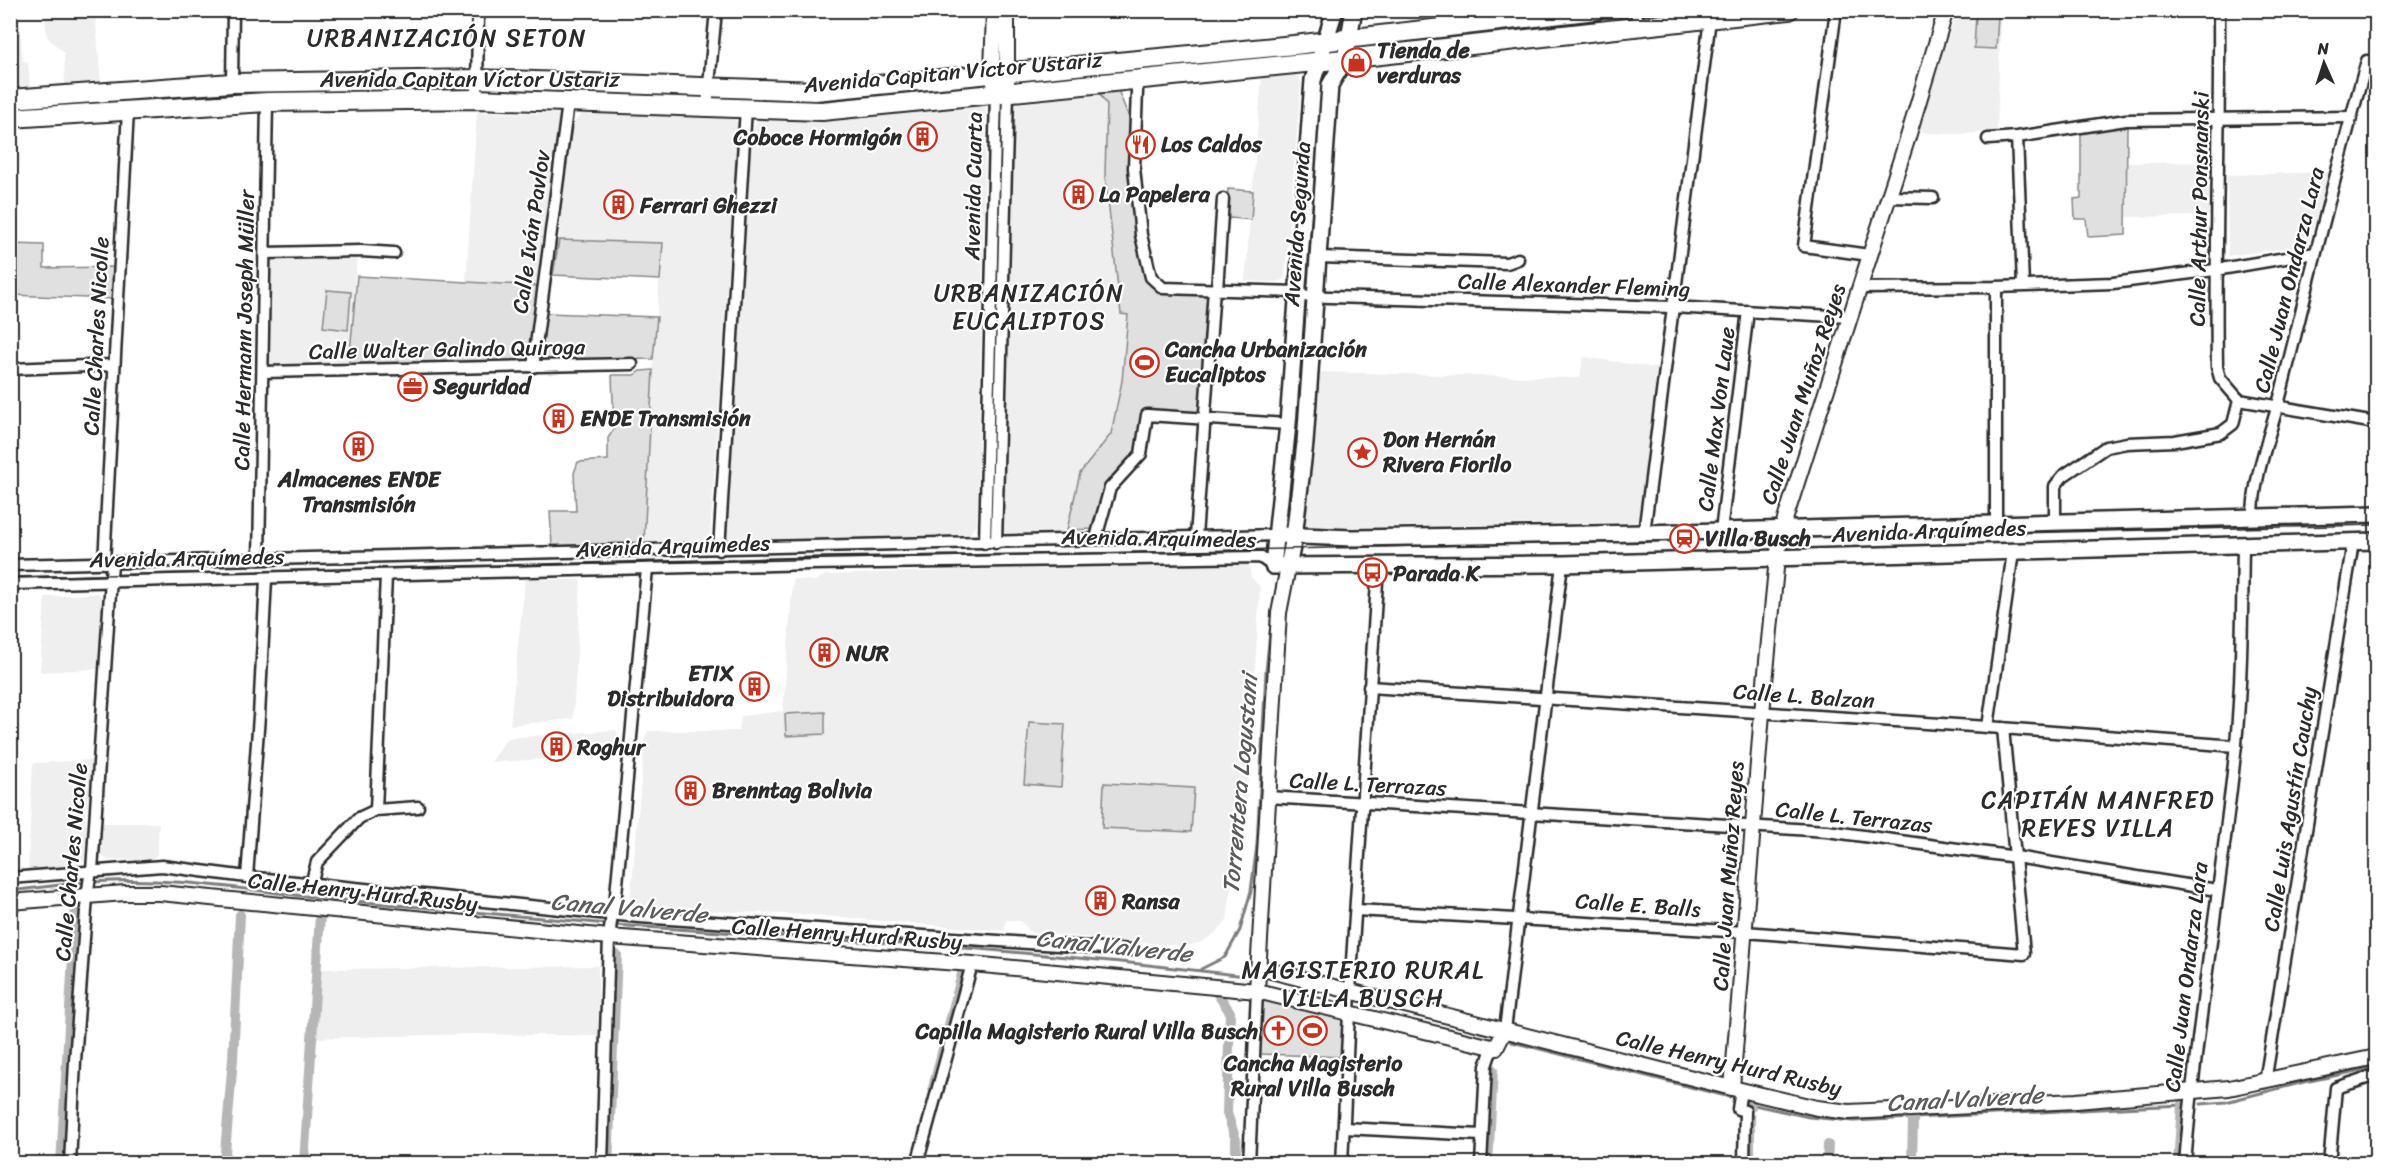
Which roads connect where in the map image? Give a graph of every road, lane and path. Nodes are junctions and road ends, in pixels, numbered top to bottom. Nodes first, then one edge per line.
1 (233, 10) edge
2 (478, 10) edge
3 (716, 10) edge
4 (994, 10) edge
5 (1007, 10) edge
6 (1335, 10) edge
7 (1354, 10) edge
8 (1596, 10) edge
9 (1789, 10) edge
10 (1836, 10) edge
11 (1946, 10) edge
12 (2218, 10) edge
13 (1744, 13) edge
14 (1637, 19) edge
15 (1710, 19) junction
16 (1370, 37) junction
17 (1349, 39) junction
18 (1326, 41) junction
19 (1293, 45) junction
20 (1369, 56) junction
21 (1345, 59) junction
22 (1134, 60) junction
23 (2376, 60) edge
24 (1319, 61) junction
25 (1294, 64) junction
26 (999, 73) junction
27 (478, 79) junction
28 (1135, 79) junction
29 (232, 83) junction
30 (709, 86) junction
31 (97, 93) junction
32 (1002, 93) junction
33 (10, 99) edge
34 (477, 99) junction
35 (267, 102) junction
36 (568, 102) junction
37 (707, 106) junction
38 (746, 108) junction
39 (128, 110) junction
40 (97, 112) junction
41 (2350, 117) junction
42 (10, 118) edge
43 (2220, 119) junction
44 (2017, 137) junction
45 (1988, 139) dead end
46 (1888, 197) junction
47 (1933, 198) dead end
48 (1223, 199) dead end
49 (265, 253) junction
50 (394, 253) dead end
51 (2315, 253) junction
52 (1869, 255) junction
53 (1318, 256) junction
54 (1518, 259) dead end
55 (2215, 270) junction
56 (2023, 285) junction
57 (1996, 287) junction
58 (1858, 288) junction
59 (1216, 289) junction
60 (1298, 294) junction
61 (1314, 297) junction
62 (1672, 307) junction
63 (1748, 311) junction
64 (1849, 317) junction
65 (632, 364) dead end
66 (113, 365) junction
67 (532, 367) junction
68 (10, 369) edge
69 (262, 372) junction
70 (2239, 400) junction
71 (2278, 408) junction
72 (1205, 418) junction
73 (2376, 423) edge
74 (1288, 424) junction
75 (2376, 514) edge
76 (2253, 518) junction
77 (2055, 521) junction
78 (1996, 524) junction
79 (1782, 529) junction
80 (1721, 531) junction
81 (1644, 533) junction
82 (1278, 535) junction
83 (1196, 537) junction
84 (1294, 537) junction
85 (1096, 538) junction
86 (2376, 541) edge
87 (2353, 542) junction
88 (990, 543) junction
89 (2243, 544) junction
90 (719, 550) junction
91 (2013, 552) junction
92 (1777, 558) junction
93 (259, 559) junction
94 (108, 563) junction
95 (1562, 564) junction
96 (10, 565) edge
97 (1281, 567) junction
98 (1378, 567) junction
99 (647, 569) junction
100 (386, 576) junction
101 (266, 579) junction
102 (111, 582) junction
103 (10, 584) edge
104 (1370, 687) junction
105 (1546, 699) junction
106 (1762, 713) junction
107 (1988, 727) junction
108 (2003, 728) junction
109 (2236, 746) junction
110 (1268, 798) junction
111 (1362, 802) junction
112 (418, 807) dead end
113 (376, 810) junction
114 (1533, 814) junction
115 (1752, 826) junction
116 (2016, 857) junction
117 (91, 873) junction
118 (247, 877) junction
119 (10, 878) edge
120 (311, 884) junction
121 (2217, 890) junction
122 (88, 893) junction
123 (10, 902) edge
124 (1356, 910) junction
125 (1519, 918) junction
126 (610, 925) junction
127 (1745, 932) junction
128 (1133, 950) dead end
129 (972, 964) junction
130 (1259, 968) junction
131 (1257, 991) junction
132 (1350, 992) junction
133 (1349, 1013) junction
134 (1505, 1030) junction
135 (1496, 1048) junction
136 (2376, 1057) edge
137 (2376, 1075) edge
138 (2265, 1082) junction
139 (1737, 1089) junction
140 (2191, 1090) junction
141 (1344, 1128) junction
142 (1481, 1135) junction
143 (70, 1164) edge
144 (602, 1164) edge
145 (917, 1164) edge
146 (1249, 1164) edge
147 (1342, 1164) edge
148 (1481, 1164) edge
149 (1744, 1164) edge
150 (2185, 1164) edge
151 (2329, 1164) edge

1 - 29 street
2 - 27 street
3 - 30 street
4 - 26 street, Avenida Cuarta
5 - 26 street, Avenida Cuarta
6 - 18 main road, Avenida Segunda
7 - 17 main road, Avenida Segunda
8 - 16 main road, Avenida Capitan Víctor Ustariz
9 - 13 main road, Avenida Capitan Víctor Ustariz
10 - 52 street
11 - 46 street, Calle Juan Muñoz Reyes
12 - 43 street, Calle Arthur Ponsnanski
13 - 15 main road, Avenida Capitan Víctor Ustariz
14 - 15 main road, Avenida Capitan Víctor Ustariz
14 - 20 main road, Avenida Capitan Víctor Ustariz
15 - 62 street
16 - 17 main road, Avenida Capitan Víctor Ustariz
16 - 20 main road
17 - 18 main road, Avenida Capitan Víctor Ustariz
17 - 21 main road, Avenida Segunda
18 - 19 main road, Avenida Capitan Víctor Ustariz
18 - 24 main road, Avenida Segunda
19 - 22 main road, Avenida Capitan Víctor Ustariz
19 - 25 main road
20 - 21 main road, Avenida Capitan Víctor Ustariz
21 - 24 main road, Avenida Capitan Víctor Ustariz
21 - 53 main road, Avenida Segunda
22 - 26 main road, Avenida Capitan Víctor Ustariz
22 - 28 street
23 - 41 street, Calle Juan Ondarza Lara
24 - 25 main road, Avenida Capitan Víctor Ustariz
24 - 60 main road, Avenida Segunda
25 - 28 main road, Avenida Capitan Víctor Ustariz
26 - 30 main road, Avenida Capitan Víctor Ustariz
26 - 32 street, Avenida Cuarta
27 - 29 main road, Avenida Capitan Víctor Ustariz
27 - 30 main road, Avenida Capitan Víctor Ustariz
27 - 34 street
28 - 32 main road, Avenida Capitan Víctor Ustariz
28 - 59 street, Calle Alexander Fleming
29 - 31 main road, Avenida Capitan Víctor Ustariz
30 - 37 street
31 - 33 main road, Avenida Capitan Víctor Ustariz
31 - 40 main road
32 - 38 main road, Avenida Capitan Víctor Ustariz
32 - 88 street, Avenida Cuarta
34 - 35 main road, Avenida Capitan Víctor Ustariz
34 - 36 main road, Avenida Capitan Víctor Ustariz
35 - 39 main road, Avenida Capitan Víctor Ustariz
35 - 49 street, Calle Hermann Joseph Müller
36 - 37 main road, Avenida Capitan Víctor Ustariz
36 - 67 street, Calle Iván Pavlov
37 - 38 main road, Avenida Capitan Víctor Ustariz
38 - 90 street
39 - 40 main road, Avenida Capitan Víctor Ustariz
39 - 66 street, Calle Charles Nicolle
40 - 42 main road, Avenida Capitan Víctor Ustariz
41 - 43 street
41 - 51 street, Calle Juan Ondarza Lara
43 - 44 street
43 - 55 street, Calle Arthur Ponsnanski
44 - 45 street
44 - 56 street
46 - 47 street
46 - 52 street, Calle Juan Muñoz Reyes
48 - 59 street
49 - 50 street
49 - 69 street, Calle Hermann Joseph Müller
51 - 55 street
51 - 71 street, Calle Juan Ondarza Lara
52 - 58 street, Calle Juan Muñoz Reyes
53 - 54 street
53 - 61 main road, Avenida Segunda
55 - 56 street
55 - 70 street, Calle Arthur Ponsnanski
56 - 57 street
57 - 58 street
57 - 78 street
58 - 64 street, Calle Juan Muñoz Reyes
59 - 60 street, Calle Alexander Fleming
59 - 72 street
60 - 61 street, Calle Alexander Fleming
60 - 74 main road, Avenida Segunda
61 - 62 street, Calle Alexander Fleming
61 - 84 main road, Avenida Segunda
62 - 63 street, Calle Alexander Fleming
62 - 81 street
63 - 64 street, Calle Alexander Fleming
63 - 80 street, Calle Max Von Laue
64 - 79 street, Calle Juan Muñoz Reyes
65 - 67 street, Calle Walter Galindo Quiroga
66 - 68 street
66 - 94 street, Calle Charles Nicolle
67 - 69 street, Calle Walter Galindo Quiroga
69 - 93 street, Calle Hermann Joseph Müller
70 - 71 street
70 - 77 street
71 - 73 street
71 - 76 street, Calle Juan Ondarza Lara
72 - 74 street
72 - 83 street
72 - 85 street
74 - 82 main road, Avenida Segunda
75 - 76 main road, Avenida Arquímedes
76 - 77 main road, Avenida Arquímedes
77 - 78 main road, Avenida Arquímedes
78 - 79 main road, Avenida Arquímedes
79 - 80 main road, Avenida Arquímedes
79 - 92 street, Calle Juan Muñoz Reyes
80 - 81 main road, Avenida Arquímedes
81 - 84 main road, Avenida Arquímedes
82 - 83 street, Avenida Arquímedes
82 - 84 main road, Avenida Arquímedes
82 - 97 main road, Avenida Segunda
83 - 85 street, Avenida Arquímedes
84 - 97 main road, Avenida Segunda
85 - 88 street, Avenida Arquímedes
86 - 87 main road, Avenida Arquímedes
87 - 89 main road, Avenida Arquímedes
87 - 138 street, Calle Luis Agustín Cauchy
88 - 90 street, Avenida Arquímedes
89 - 91 main road, Avenida Arquímedes
89 - 109 street, Calle Juan Ondarza Lara
90 - 93 street, Avenida Arquímedes
91 - 92 main road, Avenida Arquímedes
91 - 107 street
92 - 95 main road, Avenida Arquímedes
92 - 106 street, Calle Juan Muñoz Reyes
93 - 94 street, Avenida Arquímedes
94 - 96 street, Avenida Arquímedes
94 - 102 street, Calle Charles Nicolle
95 - 98 main road, Avenida Arquímedes
95 - 105 street
97 - 98 main road, Avenida Arquímedes
97 - 99 street, Avenida Arquímedes
97 - 110 street, Avenida Segunda
98 - 104 street
99 - 100 street, Avenida Arquímedes
99 - 126 street
100 - 101 street, Avenida Arquímedes
100 - 113 street
101 - 102 street, Avenida Arquímedes
101 - 118 street
102 - 103 street, Avenida Arquímedes
102 - 117 street, Calle Charles Nicolle
104 - 105 street, Calle L. Balzan
104 - 111 street
105 - 106 street, Calle L. Balzan
105 - 114 street
106 - 107 street, Calle L. Balzan
106 - 115 street, Calle Juan Muñoz Reyes
107 - 108 street, Calle L. Balzan
108 - 109 street, Calle L. Balzan
108 - 116 street
109 - 121 street, Calle Juan Ondarza Lara
110 - 111 street, Calle L. Terrazas
110 - 130 street, Avenida Segunda
111 - 114 street, Calle L. Terrazas
111 - 124 street
112 - 113 street
113 - 120 street
114 - 115 street, Calle L. Terrazas
114 - 125 street
115 - 116 street, Calle L. Terrazas
115 - 127 street, Calle Juan Muñoz Reyes
116 - 121 street, Calle L. Terrazas
116 - 127 street, Calle E. Balls
117 - 118 street, Calle Henry Hurd Rusby
117 - 119 street, Calle Henry Hurd Rusby
117 - 122 street, Calle Charles Nicolle
118 - 120 street, Calle Henry Hurd Rusby
120 - 126 street, Calle Henry Hurd Rusby
121 - 140 street, Calle Juan Ondarza Lara
122 - 123 street, Calle Henry Hurd Rusby
122 - 126 street, Calle Henry Hurd Rusby
122 - 143 street, Calle Charles Nicolle
124 - 125 street, Calle E. Balls
124 - 132 street
125 - 127 street, Calle E. Balls
125 - 134 street
126 - 128 street, Calle Henry Hurd Rusby
126 - 129 street, Calle Henry Hurd Rusby
126 - 144 street
127 - 139 street, Calle Juan Muñoz Reyes
129 - 131 street, Calle Henry Hurd Rusby
129 - 145 street
130 - 131 street, Avenida Segunda
130 - 132 street, Calle Henry Hurd Rusby
131 - 133 street, Calle Henry Hurd Rusby
131 - 146 street, Avenida Segunda
132 - 133 street
132 - 134 street, Calle Henry Hurd Rusby
133 - 135 street, Calle Henry Hurd Rusby
133 - 141 street
134 - 135 street
134 - 139 street, Calle Henry Hurd Rusby
135 - 142 street
136 - 138 street, Calle Henry Hurd Rusby
137 - 151 street
138 - 140 street, Calle Henry Hurd Rusby
139 - 140 street, Calle Henry Hurd Rusby
139 - 149 street
140 - 150 street, Calle Juan Ondarza Lara
141 - 142 street
141 - 147 street
142 - 148 street

